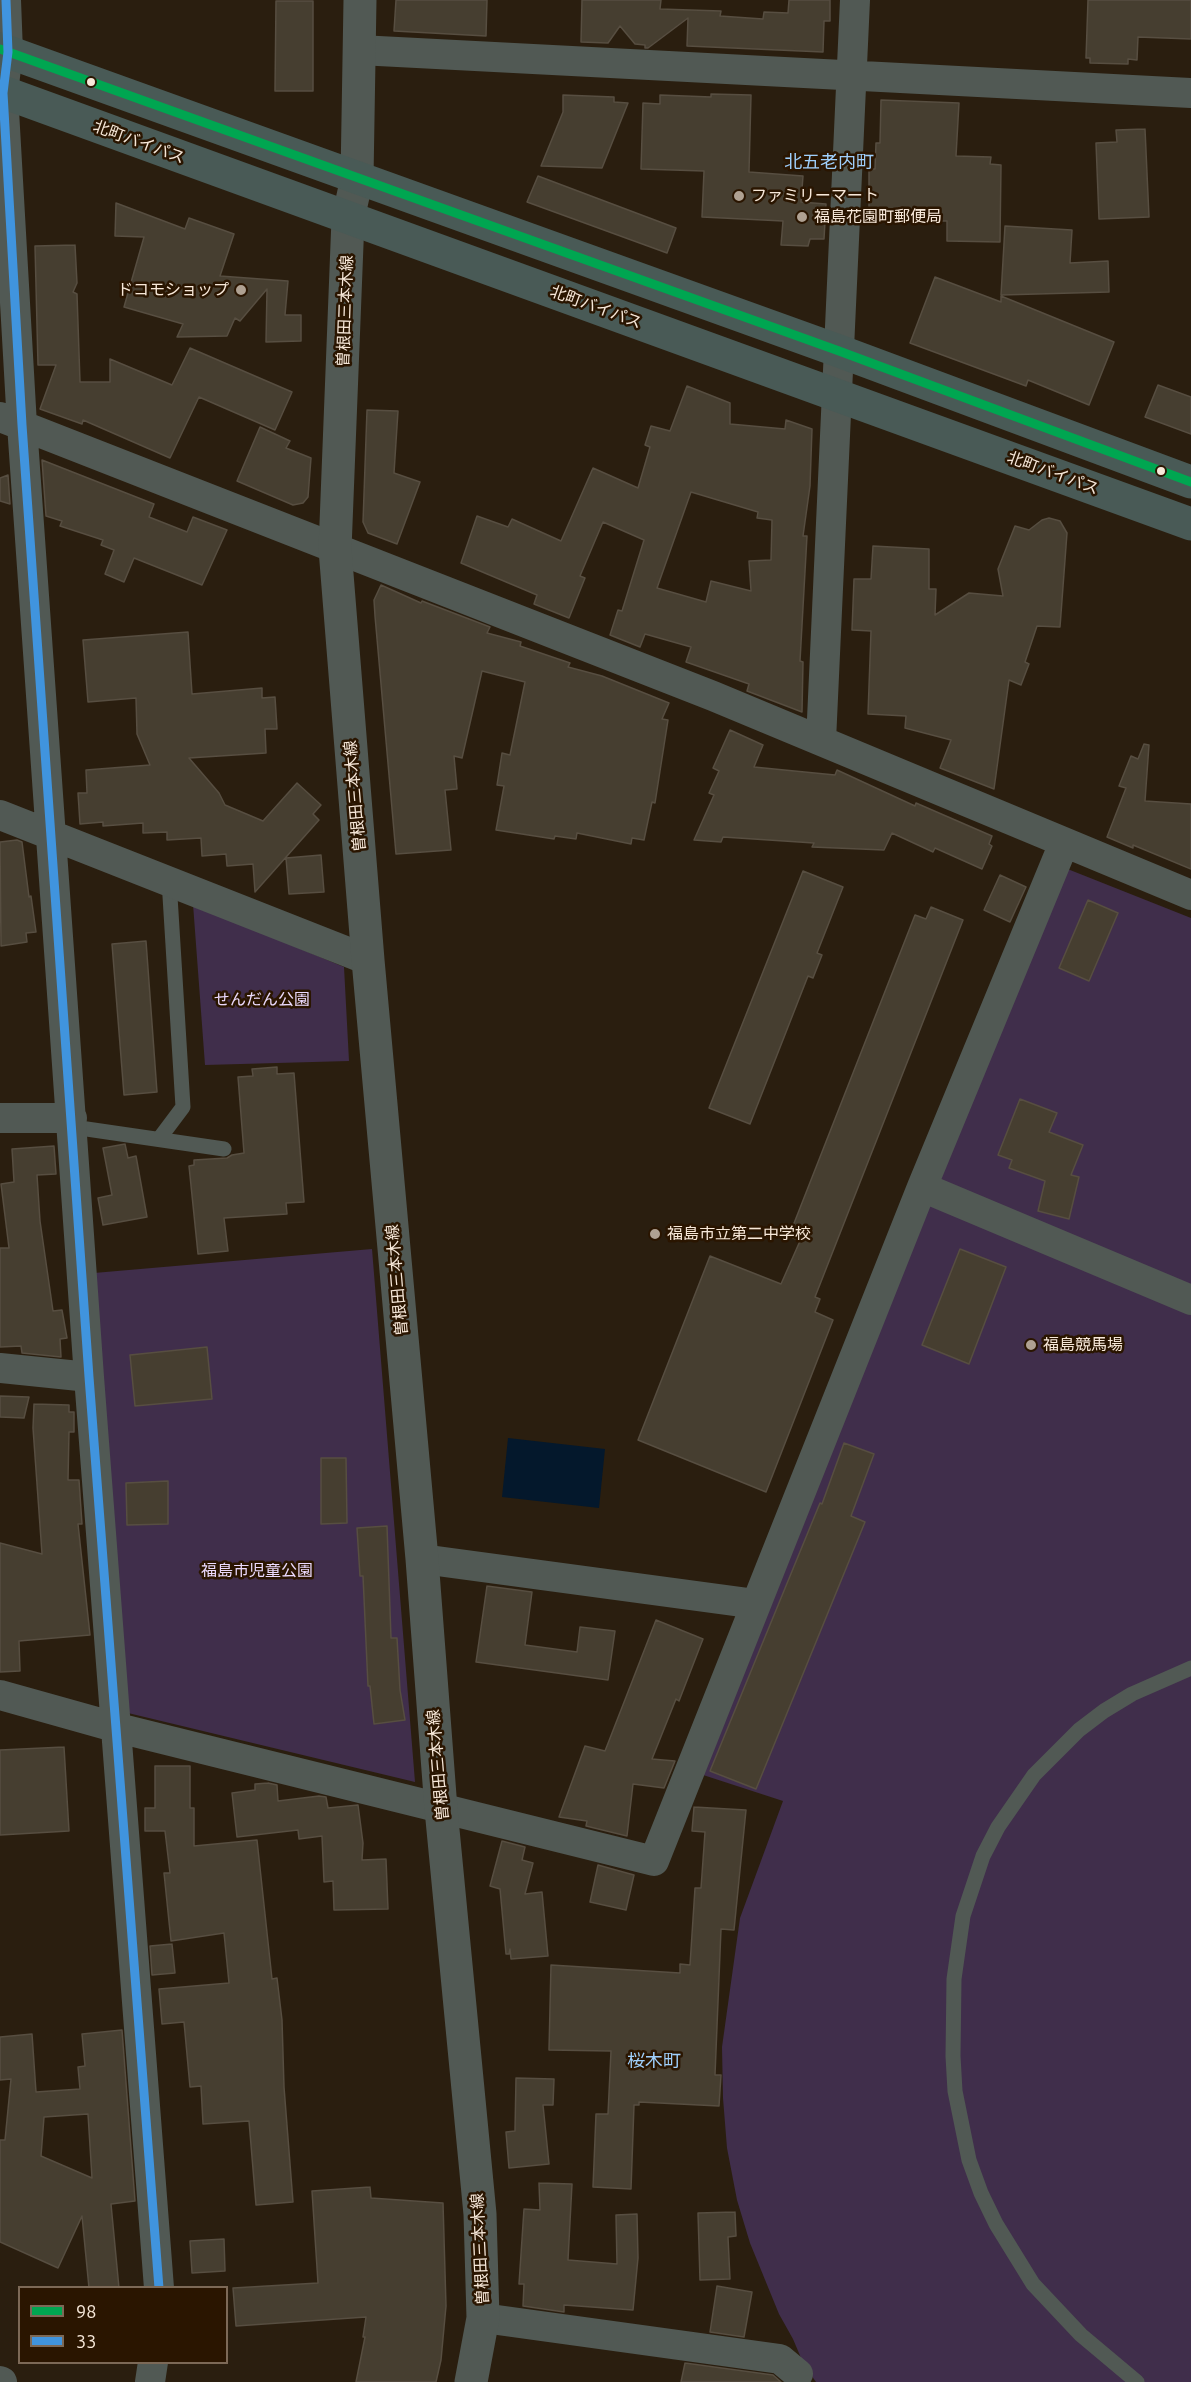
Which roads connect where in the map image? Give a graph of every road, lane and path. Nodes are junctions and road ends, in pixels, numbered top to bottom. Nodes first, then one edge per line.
1 (6, 0) edge
2 (360, 0) edge
3 (855, 0) edge
4 (4, 50) edge
5 (359, 50) junction
6 (851, 76) junction
7 (2, 92) edge
8 (1191, 93) edge
9 (357, 178) junction
10 (348, 219) junction
11 (839, 351) junction
12 (836, 393) junction
13 (11, 421) edge
14 (1191, 482) edge
15 (1191, 524) edge
16 (335, 549) junction
17 (821, 741) junction
18 (0, 814) edge
19 (51, 836) junction
20 (1064, 843) junction
21 (169, 880) junction
22 (1191, 895) edge
23 (368, 960) junction
24 (0, 1118) edge
25 (72, 1123) junction
26 (159, 1139) junction
27 (224, 1149) dead end
28 (922, 1187) junction
29 (1191, 1300) edge
30 (0, 1368) edge
31 (89, 1377) junction
32 (422, 1559) junction
33 (756, 1604) junction
34 (1191, 1668) edge
35 (0, 1695) edge
36 (118, 1728) junction
37 (441, 1809) junction
38 (159, 2286) edge
39 (483, 2318) junction
40 (153, 2364) edge
41 (798, 2374) dead end
42 (150, 2382) edge
43 (471, 2382) edge
44 (1137, 2382) edge

1 - 4 street
2 - 5 street, 曽根田三本木線
3 - 6 street
4 - 7 street
4 - 9 highway
5 - 6 street
5 - 9 street, 曽根田三本木線
6 - 8 street
6 - 11 street
7 - 10 highway, 北町バイパス
7 - 13 street
9 - 10 street, 曽根田三本木線
9 - 11 highway
10 - 12 highway, 北町バイパス
10 - 16 street, 曽根田三本木線
11 - 12 street
11 - 14 highway
12 - 15 highway, 北町バイパス
12 - 17 street
13 - 16 street
13 - 19 street
16 - 17 street
16 - 23 street, 曽根田三本木線
17 - 20 street
18 - 19 street
19 - 21 street
19 - 25 street
20 - 22 street
20 - 28 street
21 - 23 street
21 - 26 lane
23 - 32 street, 曽根田三本木線
24 - 25 street
25 - 26 lane
25 - 31 street
26 - 27 lane
28 - 29 street
28 - 33 street
30 - 31 street
31 - 36 street
32 - 33 street
32 - 37 street, 曽根田三本木線
33 - 37 street
34 - 44 lane
35 - 36 street
36 - 37 street
36 - 38 street
37 - 39 street, 曽根田三本木線
39 - 41 street
39 - 43 street, 曽根田三本木線
40 - 42 street

